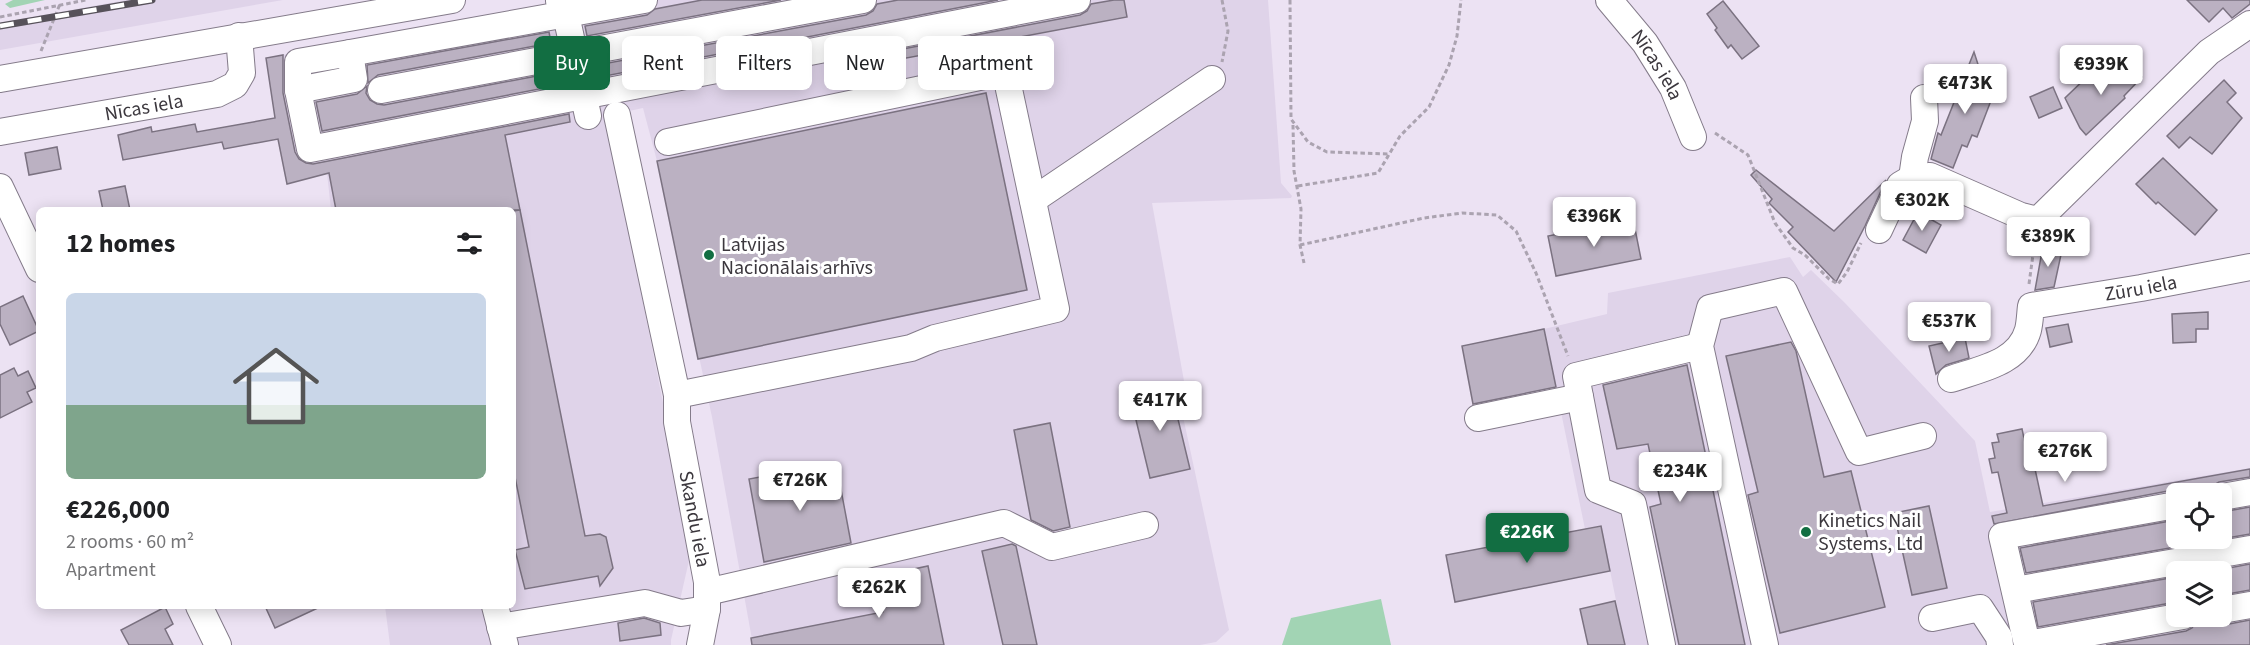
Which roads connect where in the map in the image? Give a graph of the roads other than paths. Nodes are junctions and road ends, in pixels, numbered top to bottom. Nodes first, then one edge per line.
1 (452, 0) edge
2 (644, 0) edge
3 (863, 0) edge
4 (1077, 0) edge
5 (1609, 0) edge
6 (813, 5) edge
7 (563, 7) edge
8 (2250, 24) edge
9 (239, 36) junction
10 (571, 36) edge
11 (610, 47) edge
12 (534, 62) edge
13 (0, 78) edge
14 (1212, 79) road end
15 (381, 90) dead end
16 (583, 90) edge
17 (1924, 98) dead end
18 (586, 105) junction
19 (617, 115) dead end
20 (0, 132) edge
21 (1704, 135) road end
22 (668, 142) dead end
23 (1912, 178) junction
24 (0, 187) edge
25 (1033, 200) junction
26 (1879, 230) road end
27 (36, 263) edge
28 (2250, 267) edge
29 (1700, 346) junction
30 (1951, 379) dead end
31 (1578, 387) junction
32 (677, 395) junction
33 (1478, 418) dead end
34 (1923, 436) dead end
35 (2250, 492) edge
36 (2232, 495) edge
37 (2166, 507) edge
38 (1145, 525) dead end
39 (2250, 549) edge
40 (2015, 590) junction
41 (707, 600) junction
42 (2250, 605) edge
43 (2232, 608) edge
44 (200, 609) edge
45 (1932, 618) dead end
46 (2166, 619) edge
47 (500, 626) edge
48 (218, 645) edge
49 (700, 645) edge
50 (1662, 645) edge
51 (1765, 645) edge
52 (2000, 645) edge

1 - 9 street
2 - 7 street
3 - 6 street
4 - 18 street
5 - 21 street, Nīcas iela
6 - 11 street
7 - 10 street
7 - 18 street
8 - 23 street
9 - 13 street
9 - 20 street, Nīcas iela
12 - 15 street
14 - 25 street
16 - 18 street
17 - 23 street
19 - 32 street, Skandu iela
22 - 25 street
23 - 26 street
24 - 27 street
25 - 32 street
28 - 30 street, Zūru iela
29 - 31 street
29 - 34 street
29 - 51 street
31 - 33 street
31 - 50 street
32 - 41 street, Skandu iela
35 - 36 street
37 - 40 street
38 - 41 street
39 - 40 street
40 - 46 street
41 - 47 street
41 - 49 street, Skandu iela
42 - 43 street
44 - 48 street
45 - 52 street

